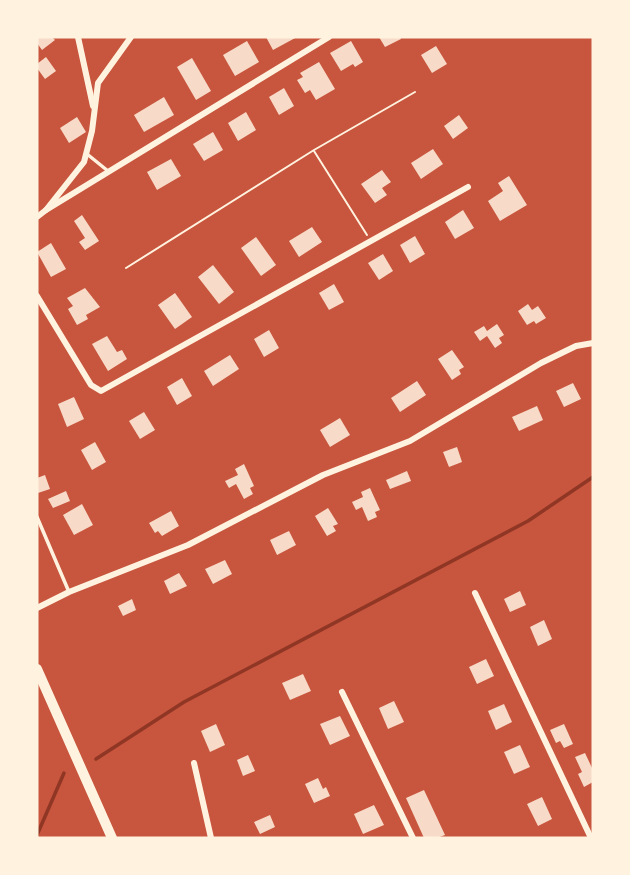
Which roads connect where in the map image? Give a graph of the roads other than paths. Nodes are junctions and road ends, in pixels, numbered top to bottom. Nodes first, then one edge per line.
1 (78, 37) edge
2 (131, 37) edge
3 (328, 37) edge
4 (94, 112) junction
5 (86, 153) junction
6 (109, 173) junction
7 (468, 187) dead end
8 (46, 210) junction
9 (37, 217) edge
10 (37, 296) edge
11 (593, 342) edge
12 (37, 517) edge
13 (69, 592) junction
14 (475, 593) dead end
15 (37, 608) edge
16 (37, 668) edge
17 (342, 692) dead end
18 (194, 763) dead end
19 (112, 838) edge
20 (211, 838) edge
21 (413, 838) edge
22 (591, 838) edge

1 - 4 street
2 - 4 street
3 - 6 street
4 - 5 street
5 - 6 lane
5 - 8 street
6 - 8 street
7 - 10 street
8 - 9 street
11 - 13 street
12 - 13 lane
13 - 15 street
14 - 22 street
16 - 19 main road
17 - 21 street
18 - 20 street

